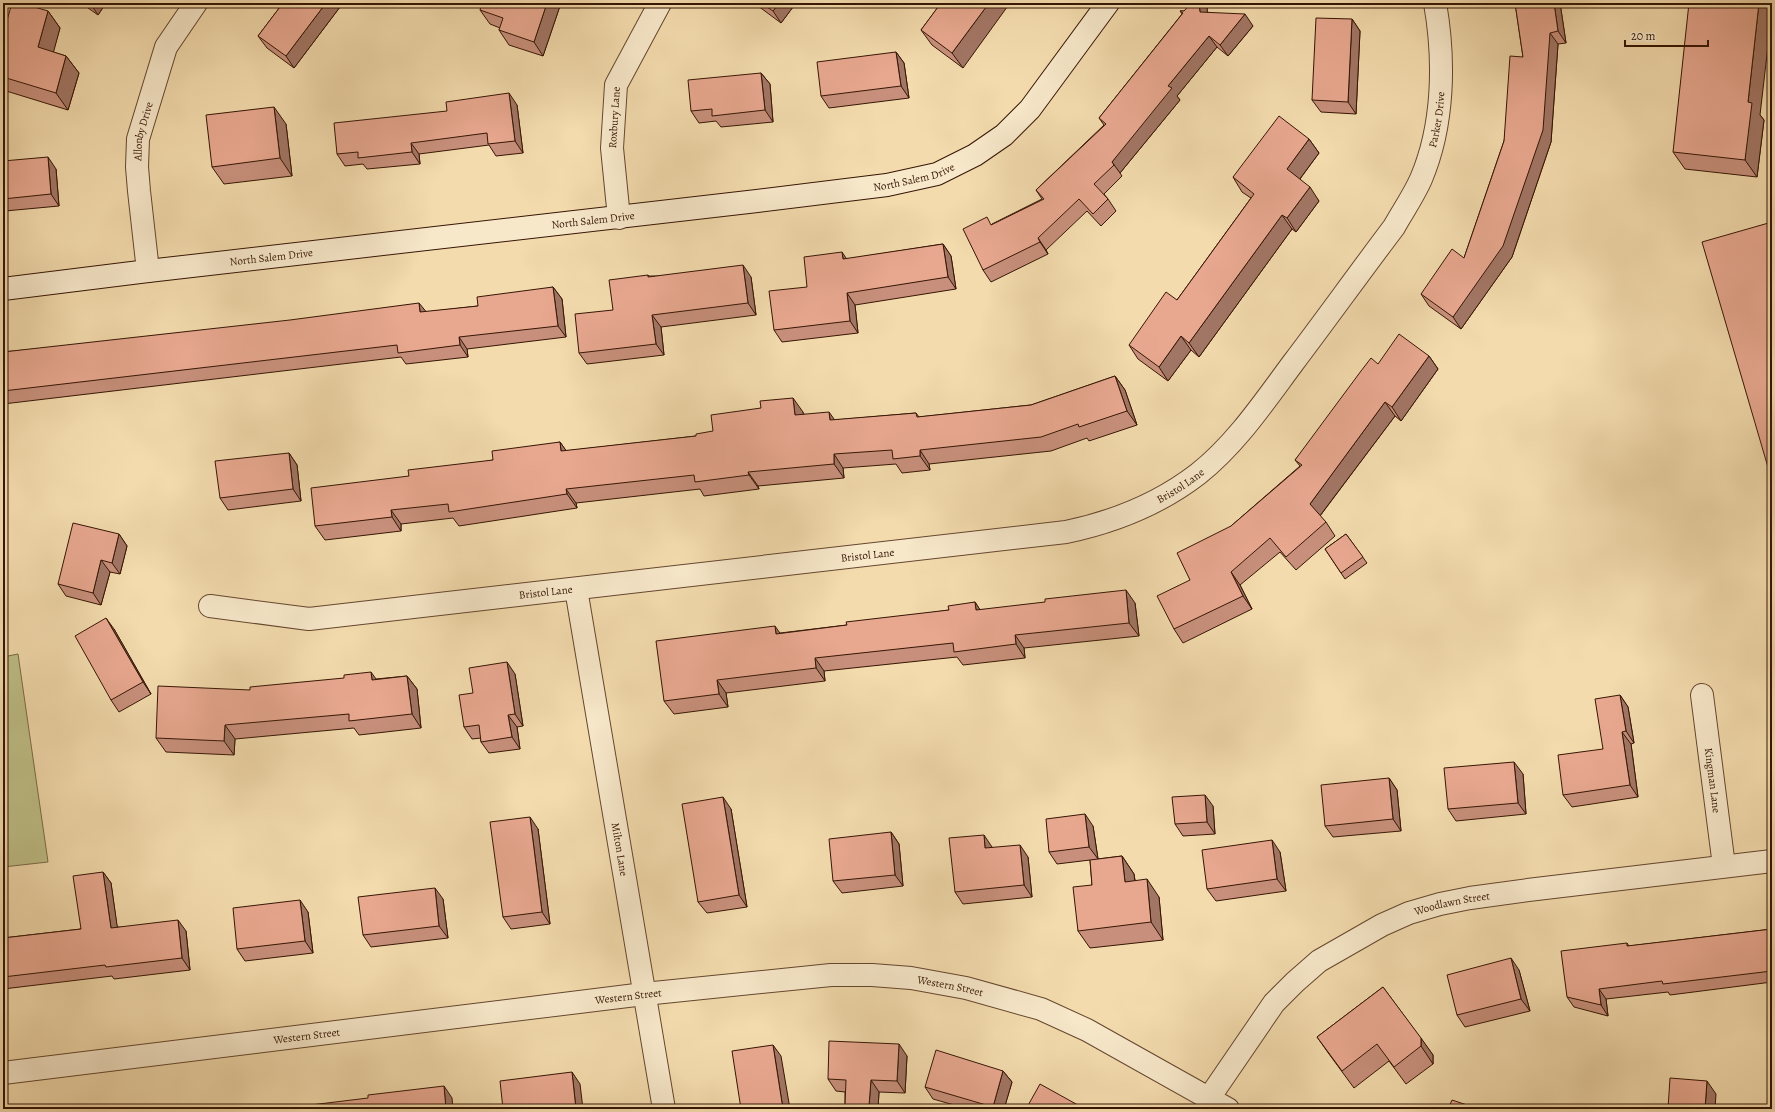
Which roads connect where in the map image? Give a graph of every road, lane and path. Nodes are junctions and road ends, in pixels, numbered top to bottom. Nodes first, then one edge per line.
1 (196, 3) edge
2 (660, 3) edge
3 (1108, 3) edge
4 (1435, 3) edge
5 (619, 218) junction
6 (1394, 227) joint
7 (148, 271) junction
8 (3, 289) edge
9 (576, 589) junction
10 (210, 606) dead end
11 (1702, 695) dead end
12 (1772, 861) edge
13 (1724, 866) junction
14 (644, 994) junction
15 (3, 1073) edge
16 (1209, 1098) junction
17 (664, 1109) edge
18 (1228, 1109) edge

1 - 7 street, Allonby Drive
2 - 5 street, Roxbury Lane
3 - 5 street, North Salem Drive
4 - 6 street, Parker Drive
5 - 7 street, North Salem Drive
6 - 9 street, Bristol Lane
7 - 8 street, North Salem Drive
9 - 10 street, Bristol Lane
9 - 14 street, Milton Lane
11 - 13 street, Kingman Lane
12 - 13 street, Woodlawn Street
13 - 16 street, Woodlawn Street
14 - 15 street, Western Street
14 - 16 street, Western Street
14 - 17 street, Milton Lane
16 - 18 street, Western Street

